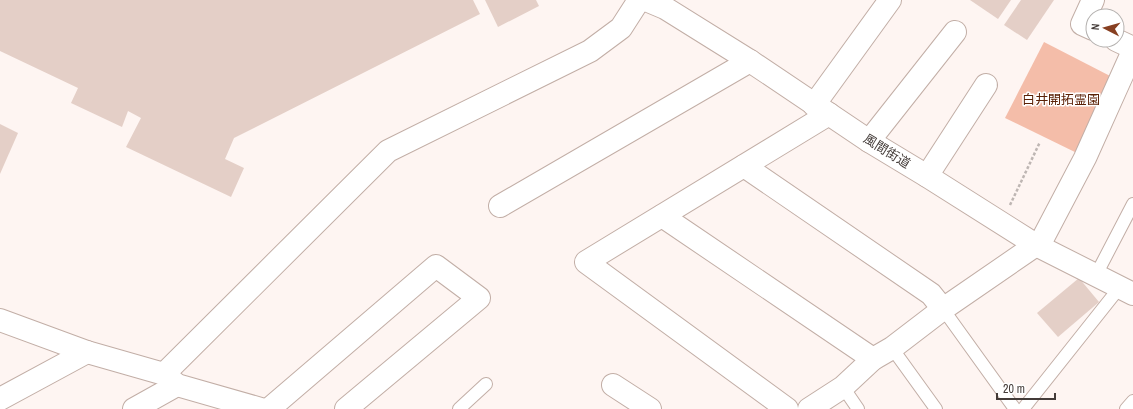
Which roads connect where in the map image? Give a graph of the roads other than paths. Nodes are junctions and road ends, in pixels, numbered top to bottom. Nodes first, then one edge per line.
1 (639, 0) edge
2 (646, 0) edge
3 (890, 0) edge
4 (1085, 17) edge
5 (1085, 25) edge
6 (955, 32) dead end
7 (1133, 50) edge
8 (750, 61) junction
9 (986, 85) dead end
10 (822, 109) junction
11 (869, 141) junction
12 (744, 166) junction
13 (928, 176) junction
14 (1133, 204) edge
15 (500, 206) dead end
16 (662, 216) junction
17 (1036, 245) junction
18 (1096, 275) junction
19 (1126, 290) edge
20 (943, 309) junction
21 (0, 320) edge
22 (892, 348) junction
23 (87, 352) junction
24 (873, 359) junction
25 (171, 380) junction
26 (486, 384) dead end
27 (613, 384) dead end
28 (843, 387) junction
29 (0, 399) edge
30 (1133, 401) edge
31 (134, 409) edge
32 (261, 409) edge
33 (269, 409) edge
34 (346, 409) edge
35 (459, 409) edge
36 (650, 409) edge
37 (787, 409) edge
38 (809, 409) edge
39 (858, 409) edge
40 (936, 409) edge
41 (1016, 409) edge
42 (1023, 409) edge
43 (1126, 409) edge

1 - 25 street
2 - 8 street, 風間街道
3 - 10 street
4 - 5 street
6 - 11 street
7 - 17 street
8 - 10 street, 風間街道
8 - 15 street
9 - 13 street
10 - 11 street, 風間街道
10 - 12 street
11 - 13 street, 風間街道
12 - 16 street
12 - 20 street
13 - 17 street, 風間街道
14 - 18 lane
16 - 24 street
16 - 37 street
17 - 18 street, 風間街道
17 - 20 street
18 - 19 street, 風間街道
19 - 42 lane
20 - 22 street
20 - 41 lane
21 - 23 street
22 - 24 street
22 - 40 lane
23 - 25 street
23 - 29 street
24 - 28 street
25 - 31 street
25 - 32 street
26 - 35 lane
27 - 36 street
28 - 38 street
28 - 39 lane
30 - 43 lane
33 - 34 street

